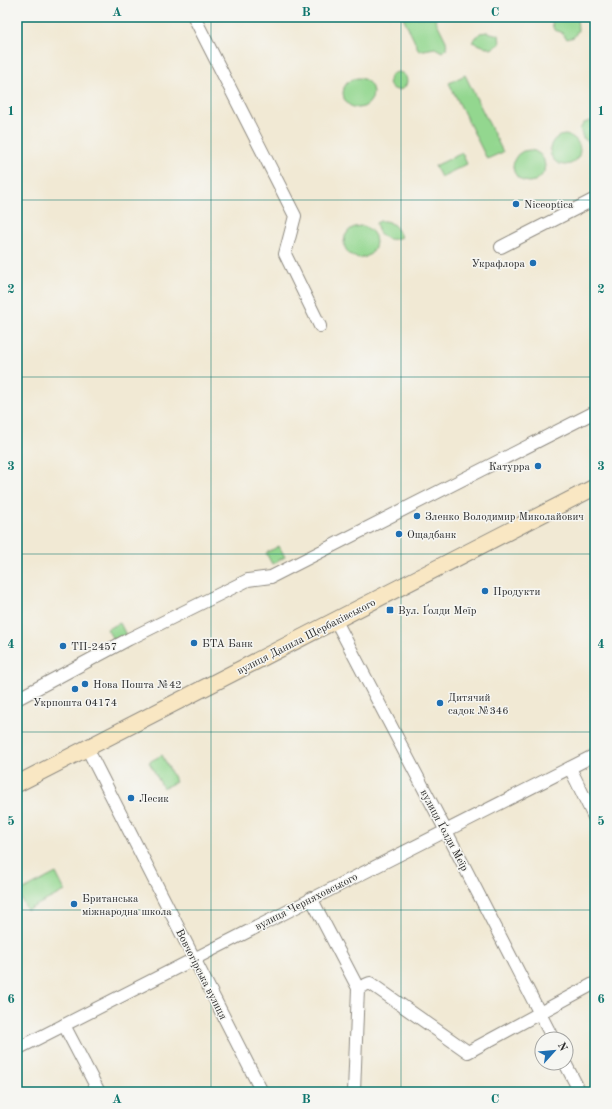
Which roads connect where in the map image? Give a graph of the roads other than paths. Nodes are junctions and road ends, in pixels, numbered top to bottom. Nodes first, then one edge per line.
1 (194, 17) edge
2 (595, 199) edge
3 (501, 247) dead end
4 (320, 326) dead end
5 (595, 412) edge
6 (595, 487) edge
7 (336, 621) junction
8 (17, 699) edge
9 (88, 748) junction
10 (595, 755) edge
11 (570, 768) junction
12 (17, 784) edge
13 (595, 819) edge
14 (446, 831) junction
15 (311, 898) junction
16 (194, 958) junction
17 (595, 983) edge
18 (358, 988) junction
19 (539, 1013) junction
20 (64, 1025) junction
21 (549, 1031) edge
22 (17, 1049) edge
23 (569, 1071) edge
24 (99, 1092) edge
25 (262, 1092) edge
26 (354, 1092) edge
27 (580, 1092) edge

1 - 4 street
2 - 3 street
5 - 8 street
6 - 7 main road, вулиця Данила Щербаківського
7 - 9 main road, вулиця Данила Щербаківського
7 - 14 street, вулиця Ґолди Меїр
9 - 12 main road, вулиця Данила Щербаківського
9 - 16 street, Вовчогірська вулиця
10 - 11 street, вулиця Черняховського
11 - 13 street
11 - 14 street, вулиця Черняховського
14 - 15 street, вулиця Черняховського
14 - 19 street, вулиця Ґолди Меїр
15 - 16 street, вулиця Черняховського
15 - 18 street
16 - 20 street, вулиця Черняховського
16 - 25 street, Вовчогірська вулиця
17 - 19 street
18 - 19 street
18 - 26 street
19 - 21 street, вулиця Ґолди Меїр
20 - 22 street, вулиця Черняховського
20 - 24 street
23 - 27 street

